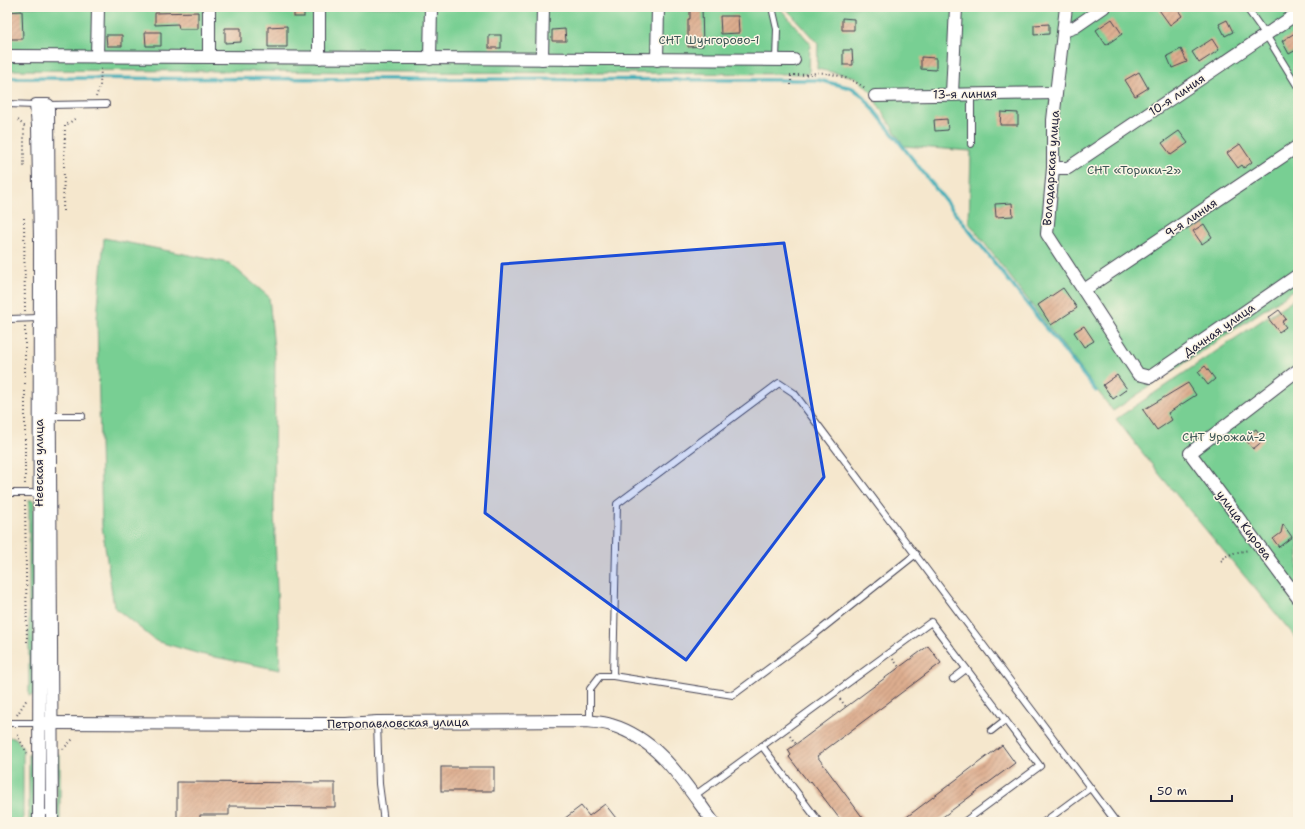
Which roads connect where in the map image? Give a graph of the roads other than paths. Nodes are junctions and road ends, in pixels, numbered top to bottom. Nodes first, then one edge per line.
1 (98, 7) edge
2 (209, 7) edge
3 (320, 7) edge
4 (431, 7) edge
5 (543, 7) edge
6 (658, 7) edge
7 (772, 7) edge
8 (956, 7) edge
9 (1066, 7) edge
10 (1104, 7) edge
11 (1246, 7) edge
12 (1298, 13) edge
13 (1064, 31) junction
14 (1266, 35) junction
15 (7, 56) edge
16 (97, 57) junction
17 (209, 57) junction
18 (319, 58) junction
19 (430, 59) junction
20 (542, 59) junction
21 (657, 60) junction
22 (776, 60) junction
23 (794, 60) dead end
24 (1298, 87) edge
25 (1056, 93) junction
26 (952, 94) junction
27 (971, 94) junction
28 (871, 96) road end
29 (10, 104) edge
30 (36, 104) junction
31 (106, 104) dead end
32 (48, 105) junction
33 (971, 144) dead end
34 (1298, 146) edge
35 (1053, 168) junction
36 (1298, 275) edge
37 (1084, 290) junction
38 (39, 318) junction
39 (10, 319) dead end
40 (1298, 370) edge
41 (1138, 374) joint
42 (50, 416) junction
43 (82, 416) dead end
44 (11, 493) dead end
45 (40, 493) junction
46 (916, 554) junction
47 (1298, 598) edge
48 (966, 669) junction
49 (614, 676) junction
50 (953, 679) dead end
51 (1005, 720) junction
52 (377, 722) junction
53 (590, 722) junction
54 (7, 723) edge
55 (46, 723) junction
56 (991, 730) dead end
57 (762, 746) junction
58 (1090, 788) junction
59 (694, 796) junction
60 (39, 822) edge
61 (52, 822) edge
62 (384, 822) edge
63 (713, 822) edge
64 (819, 822) edge
65 (964, 822) edge
66 (1044, 822) edge
67 (1116, 822) edge

1 - 16 street
2 - 17 street
3 - 18 street
4 - 19 street
5 - 20 street
6 - 21 street
7 - 22 lane
8 - 26 street
9 - 13 street, Володарская улица
10 - 13 street
11 - 14 lane
12 - 14 street, 10-я линия
13 - 25 street, Володарская улица
14 - 24 lane
14 - 35 street, 10-я линия
15 - 16 street
16 - 17 street
17 - 18 street
18 - 19 street
19 - 20 street
20 - 21 street
21 - 22 street
22 - 23 street
25 - 27 street, 13-я линия
25 - 35 street, Володарская улица
26 - 27 street, 13-я линия
26 - 28 street, 13-я линия
27 - 33 lane
29 - 30 lane
30 - 32 street
30 - 38 street, Невская улица
31 - 32 lane
32 - 42 street, Невская улица
34 - 37 street, 9-я линия
35 - 37 street, Володарская улица
36 - 41 street, Дачная улица
37 - 41 street, Володарская улица
38 - 39 lane
38 - 45 street, Невская улица
40 - 47 street, улица Кирова
42 - 43 lane
42 - 55 street, Невская улица
44 - 45 lane
45 - 55 street, Невская улица
46 - 49 lane
46 - 49 lane
46 - 58 lane
48 - 50 lane
48 - 51 lane
48 - 57 lane
49 - 53 lane
51 - 56 lane
51 - 65 lane
52 - 53 street, Петропавловская улица
52 - 55 street, Петропавловская улица
52 - 62 lane
53 - 59 street, Петропавловская улица
54 - 55 lane
55 - 60 street, Невская улица
55 - 61 street, Невская улица
57 - 59 lane
57 - 64 lane
58 - 66 lane
58 - 67 lane
59 - 63 street, Петропавловская улица

